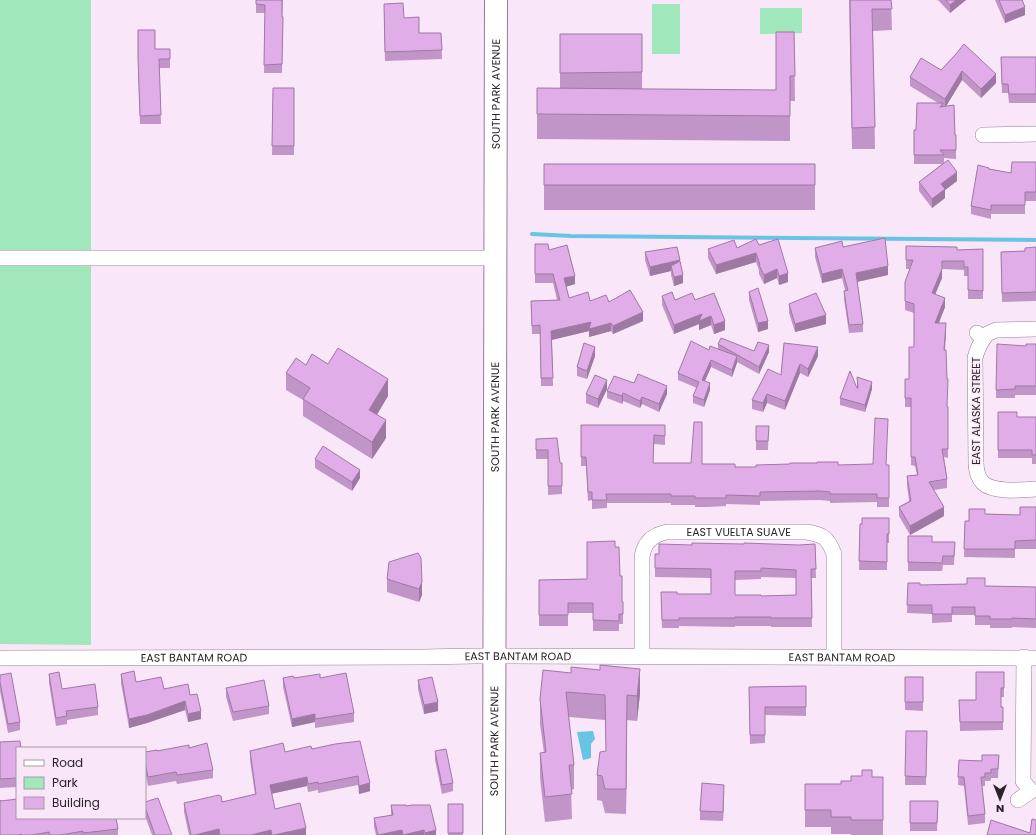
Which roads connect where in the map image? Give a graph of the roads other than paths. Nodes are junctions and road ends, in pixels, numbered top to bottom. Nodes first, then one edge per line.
1 (496, 0) edge
2 (1036, 134) edge
3 (983, 135) dead end
4 (0, 258) edge
5 (496, 258) junction
6 (1036, 329) edge
7 (1036, 489) edge
8 (494, 656) junction
9 (642, 656) junction
10 (834, 657) junction
11 (0, 658) edge
12 (1030, 658) edge
13 (1033, 792) edge
14 (1018, 800) dead end
15 (494, 835) edge

1 - 5 main road, SOUTH PARK AVENUE
2 - 3 street
4 - 5 street
5 - 8 main road, SOUTH PARK AVENUE
6 - 7 street, EAST ALASKA STREET
8 - 9 street, EAST BANTAM ROAD
8 - 11 street, EAST BANTAM ROAD
8 - 15 main road, SOUTH PARK AVENUE
9 - 10 street, EAST BANTAM ROAD
9 - 10 street, EAST VUELTA SUAVE
10 - 12 street, EAST BANTAM ROAD
12 - 13 street
13 - 14 street

